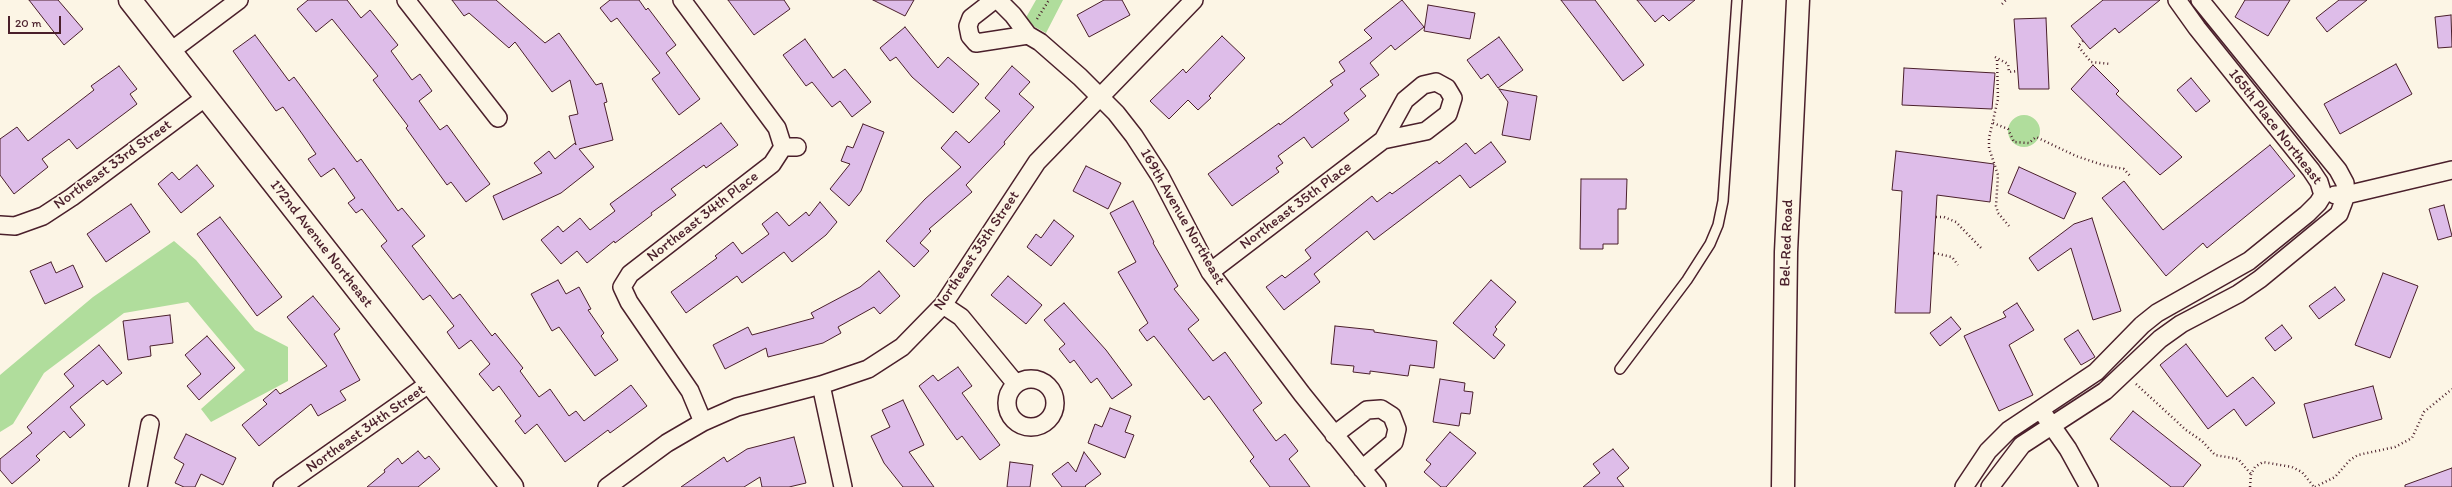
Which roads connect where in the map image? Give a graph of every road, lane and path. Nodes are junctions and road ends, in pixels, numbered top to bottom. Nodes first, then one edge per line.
1 (130, 0) edge
2 (239, 0) edge
3 (406, 0) edge
4 (682, 0) edge
5 (994, 0) edge
6 (1194, 0) edge
7 (1738, 0) edge
8 (1798, 0) edge
9 (2006, 0) edge
10 (2177, 0) edge
11 (2200, 0) edge
12 (2002, 4) dead end
13 (2212, 15) junction
14 (2197, 28) junction
15 (1028, 35) junction
16 (2083, 41) dead end
17 (171, 51) junction
18 (2111, 64) dead end
19 (2018, 70) dead end
20 (1100, 96) junction
21 (206, 97) junction
22 (498, 118) dead end
23 (1993, 123) junction
24 (1383, 140) dead end
25 (2452, 170) edge
26 (2131, 177) dead end
27 (2346, 194) junction
28 (2321, 199) junction
29 (1936, 217) dead end
30 (8, 225) edge
31 (2009, 226) dead end
32 (1981, 248) dead end
33 (1934, 253) dead end
34 (2249, 261) junction
35 (1958, 265) dead end
36 (1210, 272) junction
37 (2260, 279) junction
38 (943, 305) junction
39 (1620, 369) dead end
40 (2124, 373) junction
41 (430, 383) junction
42 (1016, 384) dead end
43 (2075, 384) junction
44 (821, 385) junction
45 (2452, 389) edge
46 (2086, 403) junction
47 (2040, 409) junction
48 (703, 422) junction
49 (150, 424) dead end
50 (2053, 425) junction
51 (1334, 435) junction
52 (1362, 469) junction
53 (2251, 474) junction
54 (138, 487) edge
55 (282, 487) edge
56 (512, 487) edge
57 (607, 487) edge
58 (843, 487) edge
59 (1377, 487) edge
60 (1783, 487) edge
61 (1964, 487) edge
62 (1990, 487) edge
63 (2089, 487) edge
64 (2250, 487) edge
65 (2314, 487) edge

1 - 17 street, 172nd Avenue Northeast
2 - 17 street
3 - 22 street
4 - 48 street, Northeast 34th Place
5 - 15 street, 169th Avenue Northeast
5 - 15 street, 169th Avenue Northeast
6 - 20 street, Northeast 35th Street
7 - 39 lane
8 - 60 street, Bel-Red Road
9 - 12 path
10 - 14 street, 165th Place Northeast
11 - 13 street, 165th Place Northeast
13 - 14 street
13 - 27 street, 165th Place Northeast
14 - 28 street, 165th Place Northeast
15 - 20 street, 169th Avenue Northeast
16 - 18 path
17 - 21 street, 172nd Avenue Northeast
19 - 23 path
20 - 36 street, 169th Avenue Northeast
20 - 38 street, Northeast 35th Street
21 - 30 street, Northeast 33rd Street
21 - 41 street, 172nd Avenue Northeast
23 - 26 path
23 - 31 path
24 - 36 street, Northeast 35th Place
25 - 27 street
27 - 28 street, 165th Place Northeast
27 - 37 street
28 - 34 street
29 - 32 path
33 - 35 path
34 - 37 street
34 - 43 street
36 - 51 street, 169th Avenue Northeast
37 - 40 street
38 - 42 street
38 - 44 street, Northeast 35th Street
40 - 46 street
40 - 53 path
41 - 55 street, Northeast 34th Street
41 - 56 street, 172nd Avenue Northeast
43 - 46 street
43 - 47 street
44 - 48 street, Northeast 35th Street
44 - 58 street
45 - 65 path
46 - 50 street
47 - 50 street
47 - 61 street
48 - 57 street, Northeast 35th Street
49 - 54 street
50 - 62 street
50 - 63 street
51 - 52 street, 169th Avenue Northeast
51 - 52 street
52 - 59 street, 169th Avenue Northeast
53 - 64 path
53 - 65 path

